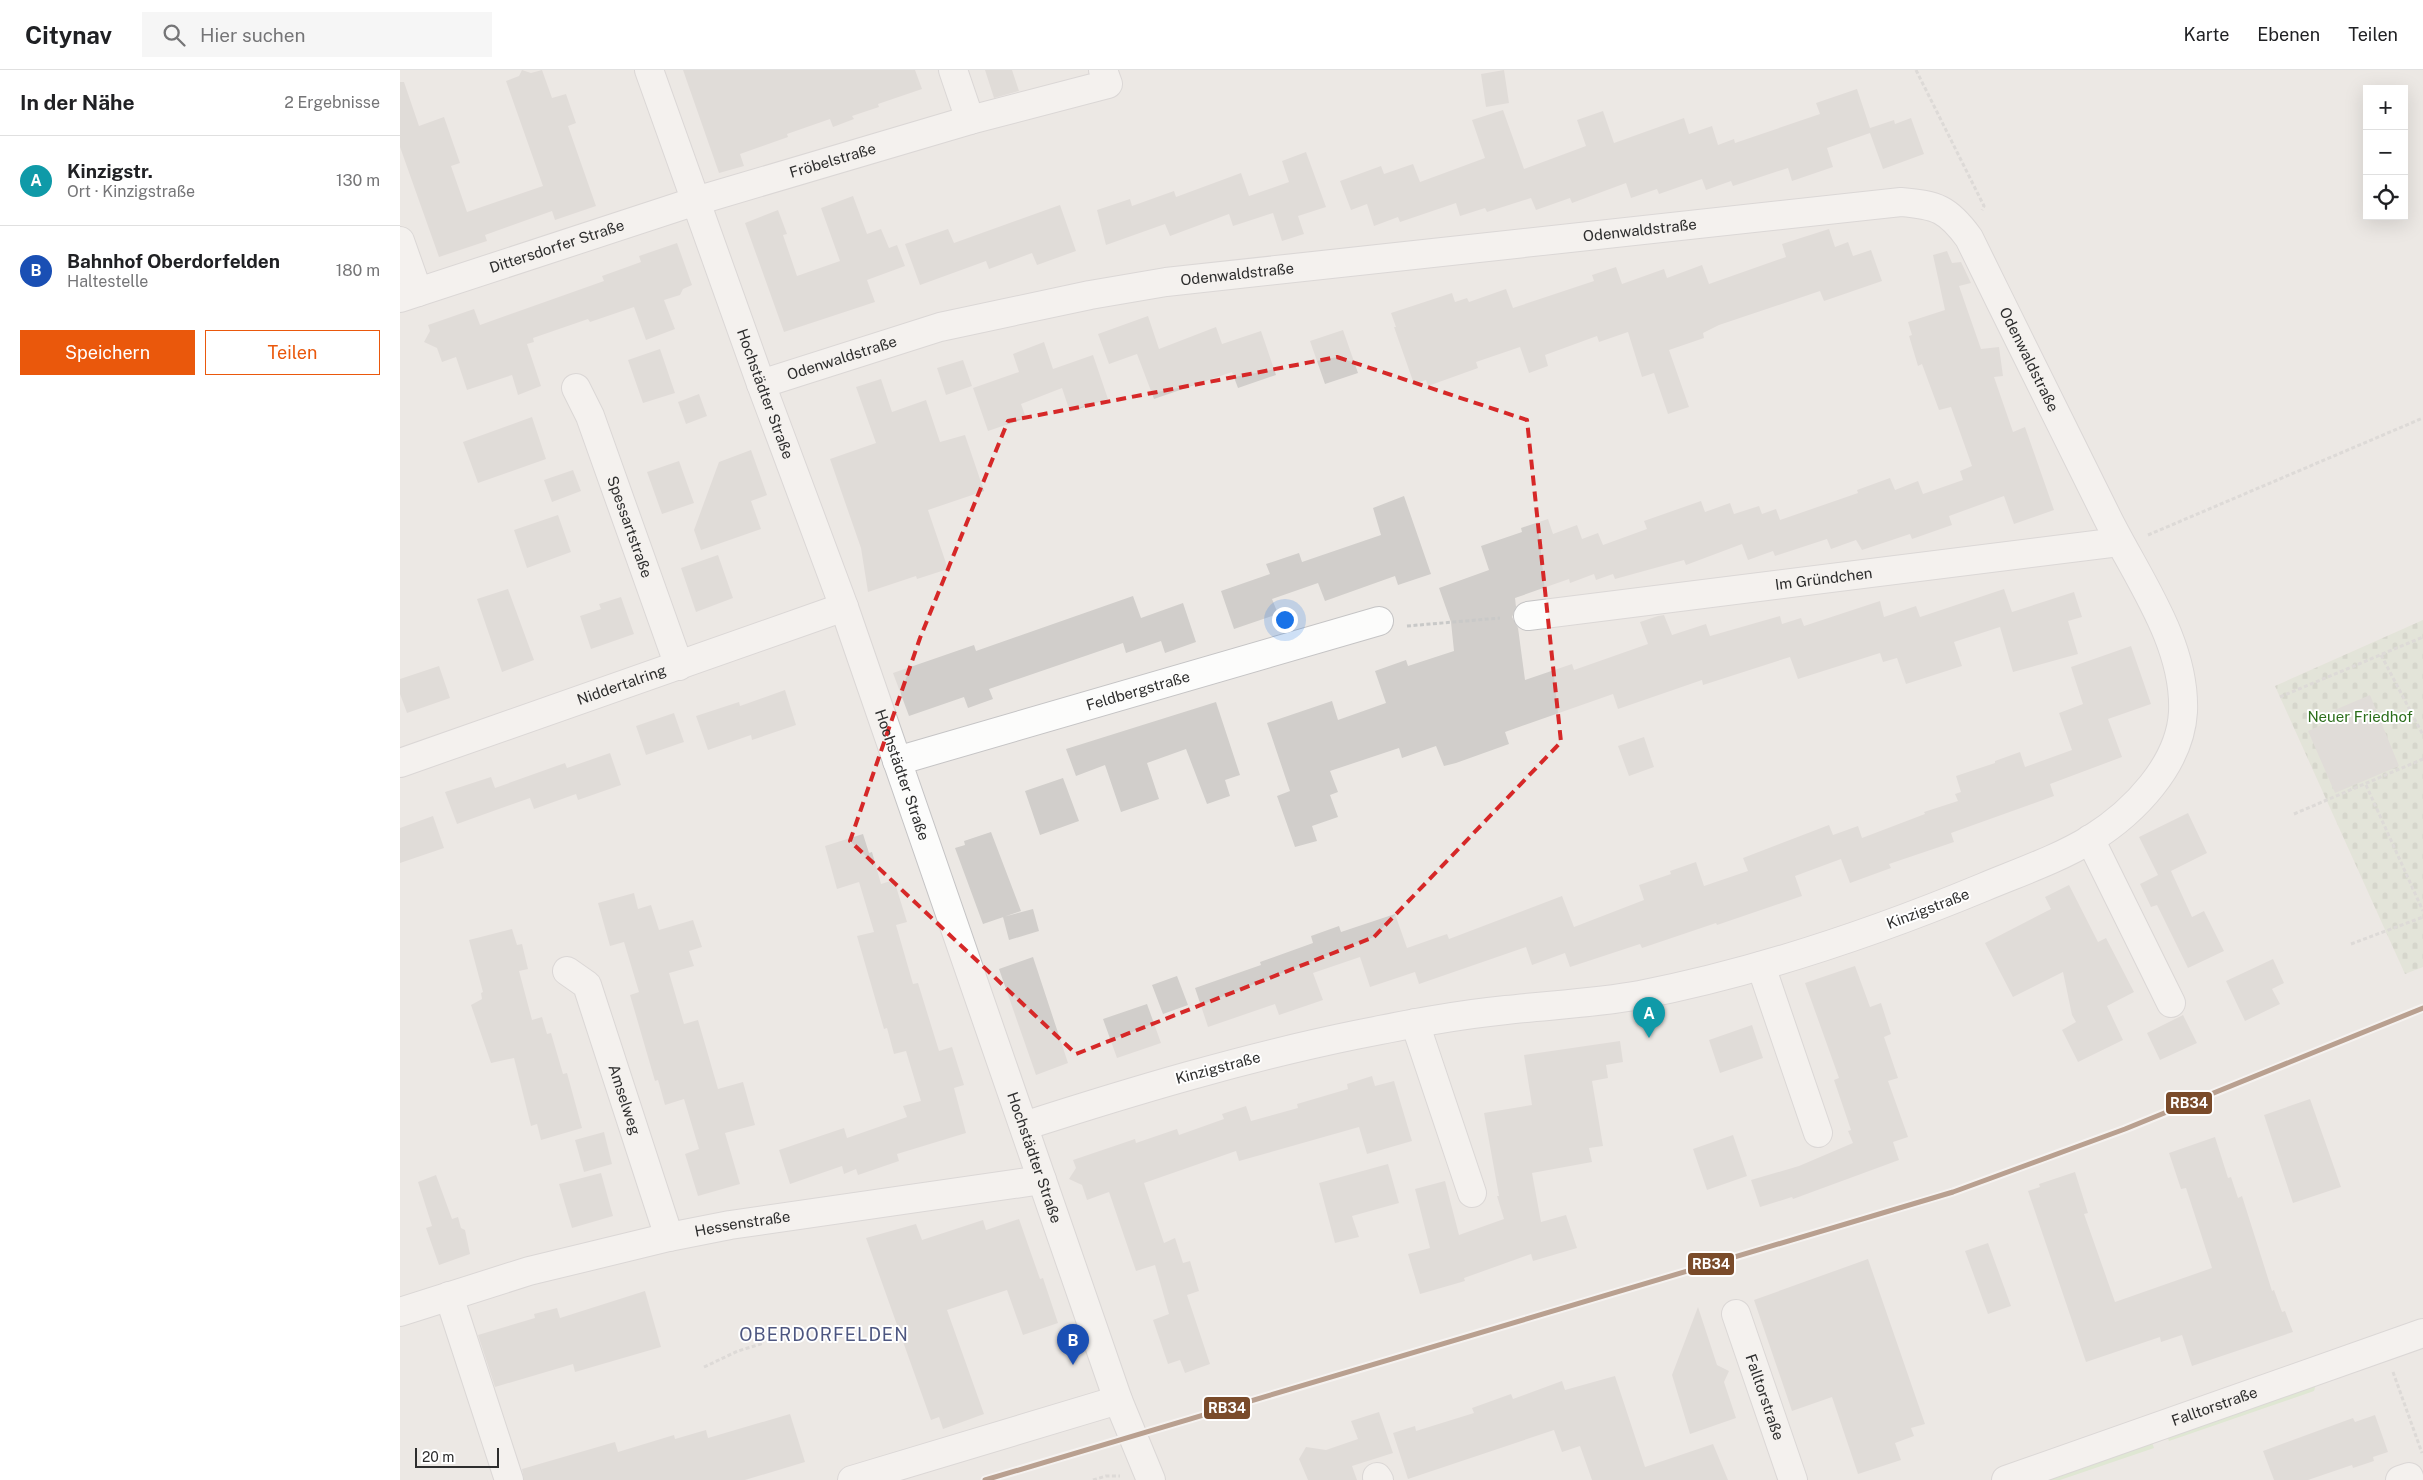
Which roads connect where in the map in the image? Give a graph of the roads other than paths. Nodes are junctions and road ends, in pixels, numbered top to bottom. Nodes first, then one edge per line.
1 (649, 70) edge
2 (953, 70) edge
3 (1104, 70) edge
4 (970, 120) junction
5 (696, 202) junction
6 (400, 241) edge
7 (409, 295) edge
8 (761, 384) junction
9 (576, 388) dead end
10 (2120, 544) junction
11 (844, 607) junction
12 (1528, 616) road end
13 (1379, 621) road end
14 (679, 666) junction
15 (2178, 740) joint
16 (897, 761) junction
17 (400, 763) edge
18 (2090, 839) junction
19 (1761, 966) junction
20 (567, 971) dead end
21 (2171, 1003) dead end
22 (1414, 1023) junction
23 (1024, 1126) junction
24 (1818, 1134) dead end
25 (1042, 1180) junction
26 (1472, 1193) dead end
27 (670, 1237) junction
28 (453, 1308) junction
29 (400, 1312) edge
30 (1736, 1314) dead end
31 (2423, 1333) edge
32 (1118, 1400) junction
33 (508, 1480) edge
34 (852, 1480) edge
35 (1150, 1480) edge
36 (1793, 1480) edge
37 (2006, 1480) edge
38 (2400, 1480) edge
39 (2410, 1480) edge

1 - 5 street, Hochstädter Straße
2 - 4 street
3 - 4 street, Fröbelstraße
4 - 5 street, Fröbelstraße
5 - 7 street, Dittersdorfer Straße
5 - 8 street, Hochstädter Straße
6 - 7 street, Dittersdorfer Straße
8 - 10 street, Odenwaldstraße
8 - 11 street, Hochstädter Straße
9 - 14 street, Spessartstraße
10 - 12 street, Im Gründchen
10 - 15 street, Odenwaldstraße
11 - 14 street, Niddertalring
11 - 16 street, Hochstädter Straße
13 - 16 street, Feldbergstraße
14 - 17 street, Niddertalring
15 - 18 street, Kinzigstraße
16 - 23 street, Hochstädter Straße
18 - 19 street, Kinzigstraße
18 - 21 street
19 - 22 street, Kinzigstraße
19 - 24 street
20 - 27 street, Amselweg
22 - 23 street, Kinzigstraße
22 - 26 street
23 - 25 street, Hochstädter Straße
25 - 27 street, Hessenstraße
25 - 32 street, Hochstädter Straße
27 - 28 street, Hessenstraße
28 - 29 street, Hessenstraße
28 - 33 street
30 - 36 street, Falltorstraße
31 - 37 street, Falltorstraße
32 - 34 street
32 - 35 street, Hochstädter Straße
38 - 39 street

